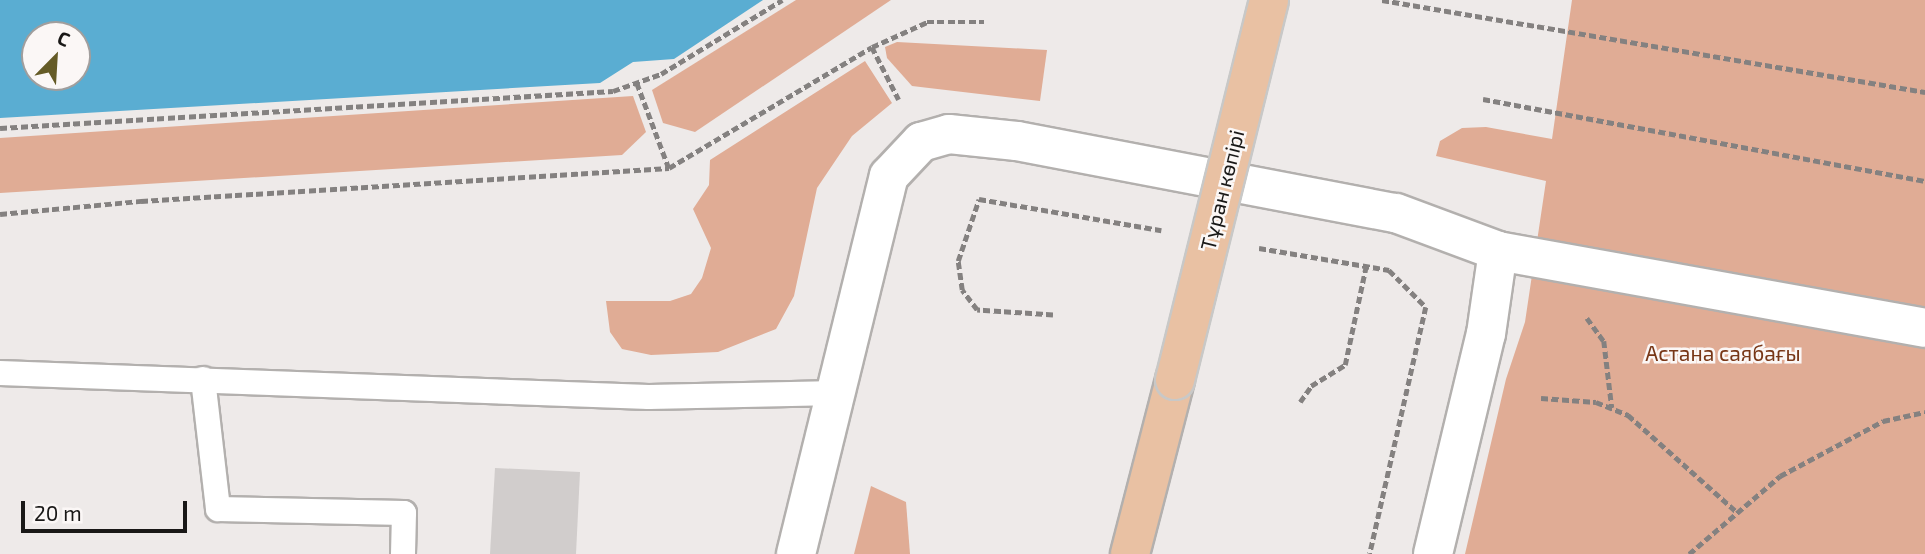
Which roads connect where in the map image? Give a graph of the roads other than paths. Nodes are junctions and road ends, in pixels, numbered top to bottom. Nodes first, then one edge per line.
1 (1269, 0) edge
2 (1498, 251) junction
3 (1925, 328) edge
4 (0, 373) edge
5 (203, 379) junction
6 (838, 393) junction
7 (403, 554) edge
8 (796, 554) edge
9 (1130, 554) edge
10 (1433, 554) edge

1 - 9 main road, Тұран көпірі, bridge
2 - 3 street
2 - 6 street
2 - 10 street
4 - 5 lane
5 - 6 lane
5 - 7 lane
6 - 8 street

